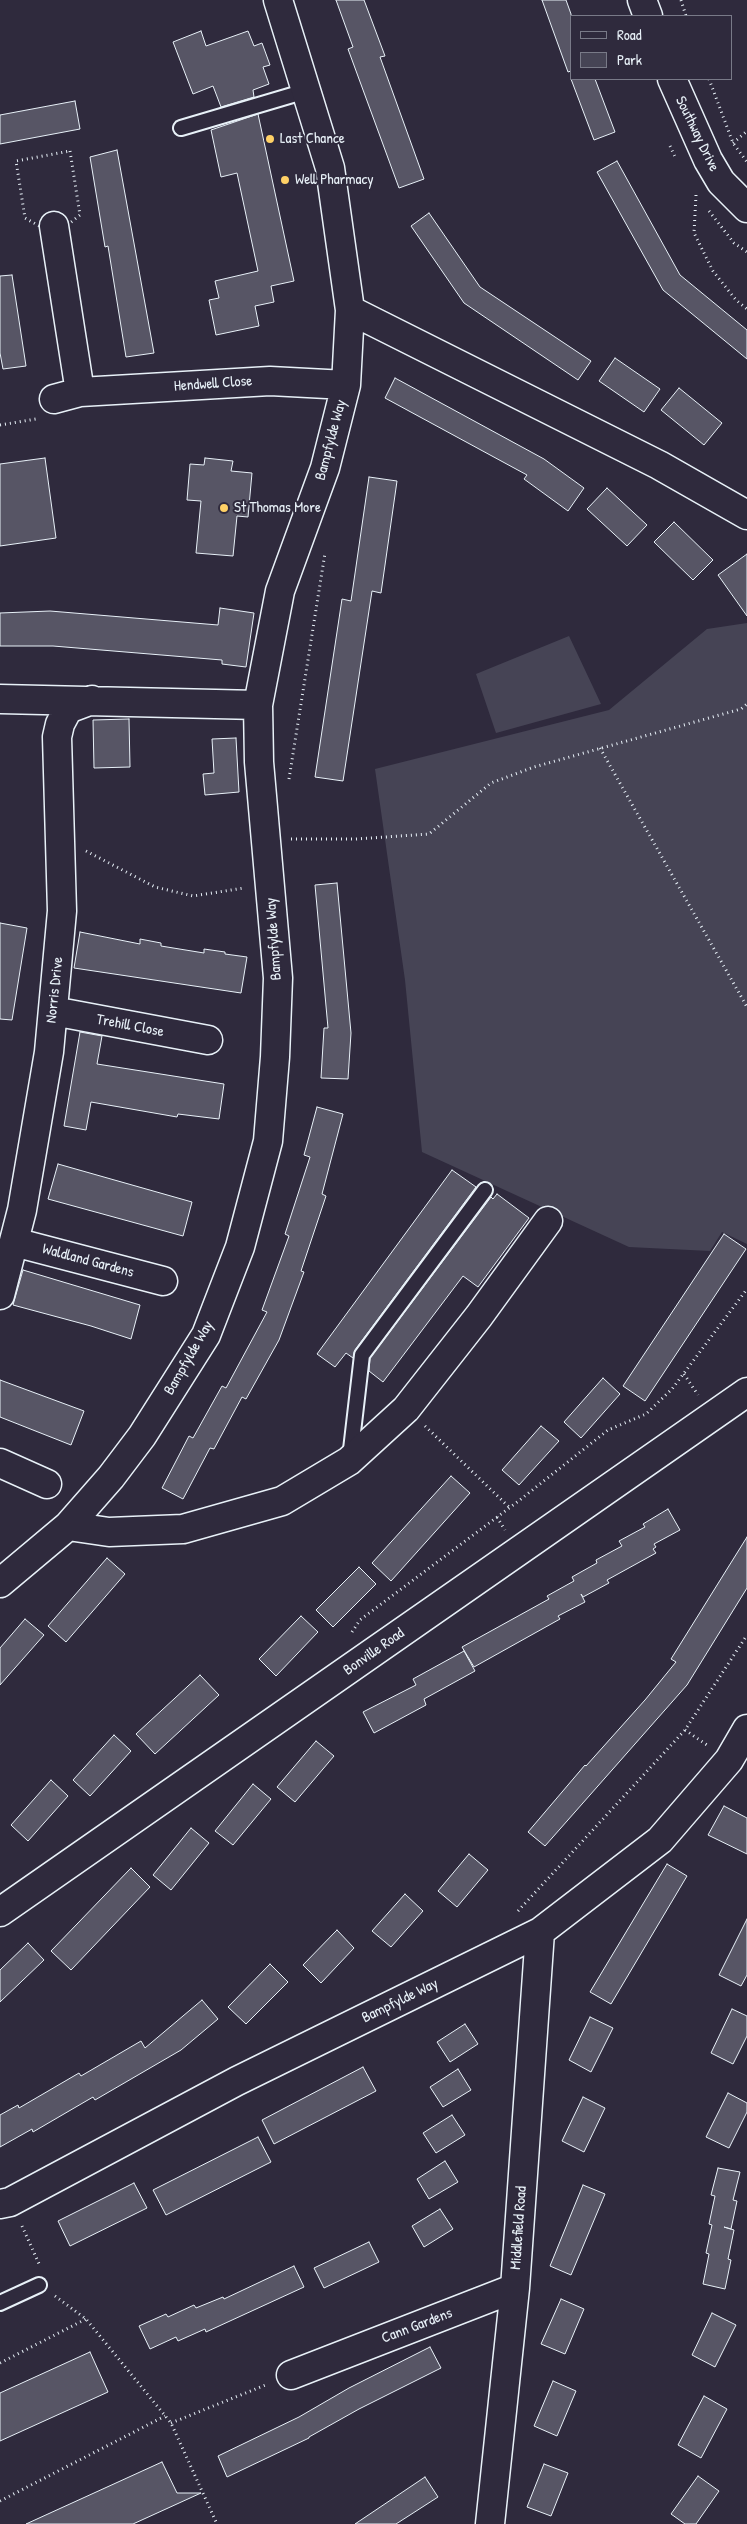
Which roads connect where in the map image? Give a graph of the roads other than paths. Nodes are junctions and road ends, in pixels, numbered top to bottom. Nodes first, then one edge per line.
1 (278, 0) edge
2 (642, 0) edge
3 (648, 15) edge
4 (672, 80) edge
5 (306, 91) junction
6 (181, 128) dead end
7 (747, 208) edge
8 (54, 231) road end
9 (350, 310) junction
10 (346, 385) junction
11 (80, 392) junction
12 (54, 399) dead end
13 (747, 515) edge
14 (0, 699) edge
15 (92, 700) junction
16 (258, 705) junction
17 (53, 1012) junction
18 (208, 1040) dead end
19 (485, 1190) dead end
20 (11, 1207) edge
21 (548, 1220) dead end
22 (14, 1242) junction
23 (163, 1281) dead end
24 (0, 1295) edge
25 (747, 1392) edge
26 (349, 1461) junction
27 (0, 1463) edge
28 (47, 1484) dead end
29 (68, 1526) junction
30 (0, 1583) edge
31 (747, 1729) edge
32 (0, 1912) edge
33 (540, 1932) junction
34 (0, 2204) edge
35 (39, 2286) dead end
36 (515, 2288) junction
37 (0, 2303) edge
38 (291, 2375) road end
39 (490, 2524) edge

1 - 5 street, Bampfylde Way
2 - 3 street
4 - 7 street, Southway Drive
5 - 6 lane
5 - 9 street, Bampfylde Way
8 - 11 street
9 - 10 street, Bampfylde Way
9 - 13 street
10 - 11 street, Hendwell Close
10 - 16 street, Bampfylde Way
11 - 12 street, Hendwell Close
14 - 15 street, Norris Drive
15 - 16 street, Norris Drive
15 - 17 street, Norris Drive
16 - 29 street, Bampfylde Way
17 - 18 street, Trehill Close
17 - 20 street, Norris Drive
19 - 26 lane
20 - 22 street, Norris Drive
21 - 26 street
22 - 23 street, Waldland Gardens
22 - 24 street, Norris Drive
25 - 32 street, Bonville Road
26 - 29 street
27 - 28 street
29 - 30 street, Bampfylde Way
31 - 33 street, Bampfylde Way
33 - 34 street, Bampfylde Way
33 - 36 street, Middlefield Road
35 - 37 lane
36 - 38 street, Cann Gardens
36 - 39 street, Middlefield Road

